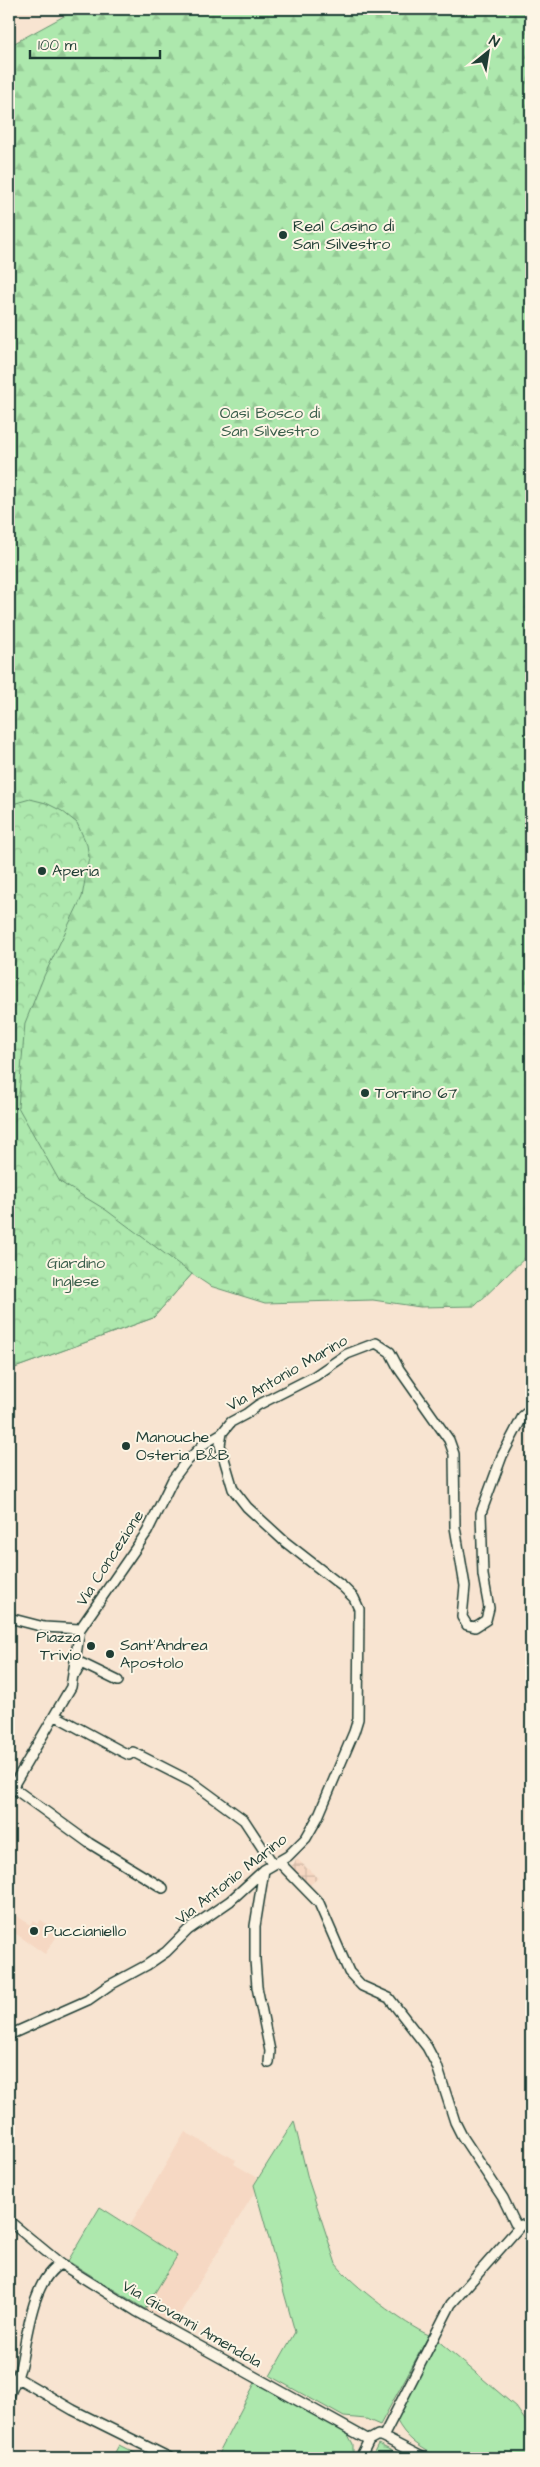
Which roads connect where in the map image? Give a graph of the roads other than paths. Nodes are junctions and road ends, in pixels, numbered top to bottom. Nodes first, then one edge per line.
1 (531, 1409) edge
2 (222, 1433) junction
3 (9, 1618) edge
4 (80, 1628) junction
5 (74, 1678) junction
6 (118, 1680) dead end
7 (56, 1716) junction
8 (10, 1790) edge
9 (276, 1863) junction
10 (264, 1870) junction
11 (163, 1888) dead end
12 (9, 2035) edge
13 (270, 2063) dead end
14 (9, 2221) edge
15 (61, 2264) junction
16 (16, 2377) junction
17 (10, 2390) edge
18 (383, 2437) junction
19 (368, 2440) junction
20 (170, 2458) edge
21 (360, 2458) edge
22 (424, 2458) edge

1 - 2 street, Via Antonio Marino
2 - 4 street, Via Concezione
2 - 9 street, Via Antonio Marino
3 - 4 street
4 - 5 street, Via Concezione
5 - 6 street
5 - 7 street, Via Concezione
7 - 8 street, Via Concezione
7 - 9 street
8 - 11 street
9 - 10 street, Via Antonio Marino
9 - 18 street
10 - 12 street, Via Antonio Marino
10 - 13 street
14 - 15 street, Via Giovanni Amendola
15 - 16 street
15 - 19 street, Via Giovanni Amendola
16 - 17 street
16 - 20 street
18 - 19 street
18 - 22 street
19 - 21 street

